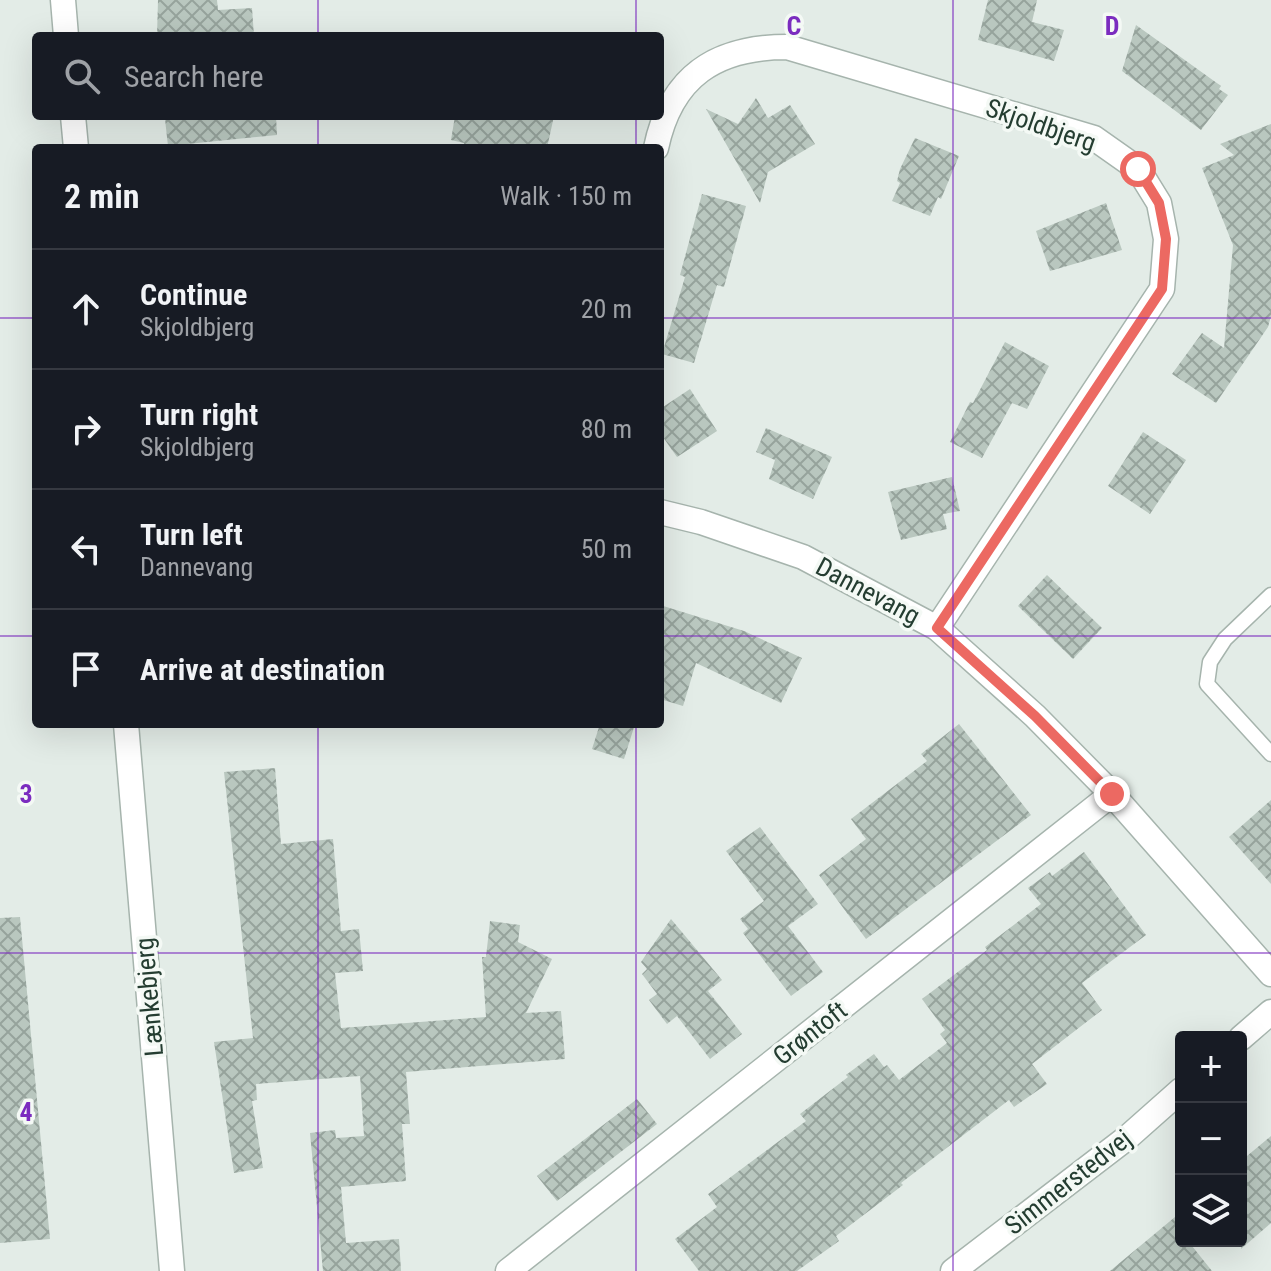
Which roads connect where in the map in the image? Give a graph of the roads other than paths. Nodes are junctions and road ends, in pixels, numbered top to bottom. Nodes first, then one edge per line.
1 (63, 0) edge
2 (66, 32) edge
3 (73, 120) edge
4 (76, 144) edge
5 (657, 144) edge
6 (664, 513) edge
7 (1271, 595) edge
8 (937, 628) junction
9 (126, 728) edge
10 (1271, 754) edge
11 (1112, 794) junction
12 (1271, 974) edge
13 (1271, 1012) edge
14 (1247, 1033) edge
15 (1175, 1095) edge
16 (172, 1271) edge
17 (508, 1271) edge
18 (953, 1271) edge

1 - 2 street
3 - 4 street
5 - 8 street, Skjoldbjerg
6 - 8 street, Dannevang
7 - 10 lane
8 - 11 street, Dannevang
9 - 16 street, Lænkebjerg
11 - 12 street, Dannevang
11 - 17 street, Grøntoft
13 - 14 street
15 - 18 street, Simmerstedvej

